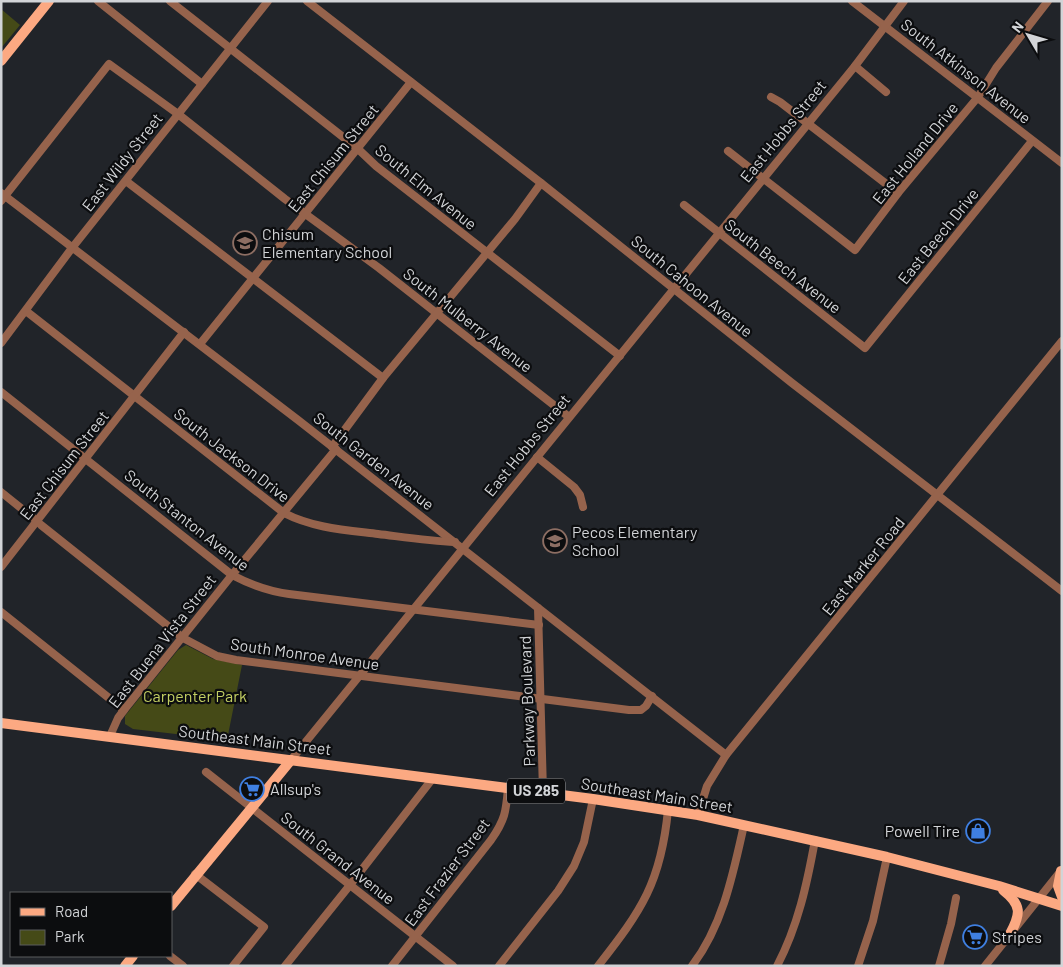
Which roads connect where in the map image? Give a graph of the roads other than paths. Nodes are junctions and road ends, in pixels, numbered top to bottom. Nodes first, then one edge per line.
1 (49, 1) edge
2 (98, 1) edge
3 (170, 1) edge
4 (268, 1) edge
5 (307, 1) edge
6 (852, 1) edge
7 (904, 1) edge
8 (1048, 1) edge
9 (886, 27) junction
10 (231, 48) junction
11 (1, 61) edge
12 (855, 66) junction
13 (411, 82) junction
14 (202, 84) junction
15 (886, 92) dead end
16 (771, 97) dead end
17 (978, 97) junction
18 (178, 114) junction
19 (808, 124) junction
20 (1032, 141) junction
21 (357, 148) junction
22 (728, 151) dead end
23 (1062, 164) edge
24 (763, 178) junction
25 (126, 181) junction
26 (541, 183) junction
27 (898, 193) junction
28 (3, 197) edge
29 (684, 205) dead end
30 (306, 214) junction
31 (720, 233) junction
32 (72, 248) junction
33 (487, 253) junction
34 (253, 279) junction
35 (674, 289) junction
36 (26, 311) junction
37 (437, 313) junction
38 (184, 332) junction
39 (1062, 341) edge
40 (1, 343) edge
41 (200, 344) junction
42 (865, 348) joint
43 (620, 356) junction
44 (383, 378) junction
45 (1, 392) edge
46 (135, 396) junction
47 (569, 417) junction
48 (334, 448) junction
49 (537, 457) junction
50 (86, 459) junction
51 (1, 492) edge
52 (938, 496) junction
53 (583, 507) dead end
54 (284, 513) junction
55 (38, 521) junction
56 (455, 542) junction
57 (463, 548) junction
58 (1, 567) edge
59 (232, 575) junction
60 (1062, 592) edge
61 (538, 608) junction
62 (414, 610) junction
63 (1, 612) edge
64 (536, 625) junction
65 (183, 638) junction
66 (360, 675) junction
67 (652, 696) junction
68 (541, 698) junction
69 (124, 710) junction
70 (1, 722) edge
71 (110, 736) junction
72 (726, 755) junction
73 (291, 760) junction
74 (206, 772) dead end
75 (433, 778) junction
76 (508, 788) junction
77 (543, 792) junction
78 (593, 799) junction
79 (250, 808) junction
80 (668, 810) junction
81 (698, 815) junction
82 (744, 825) junction
83 (816, 840) junction
84 (887, 857) junction
85 (1062, 871) edge
86 (195, 874) junction
87 (350, 885) junction
88 (998, 886) junction
89 (1062, 897) edge
90 (956, 898) dead end
91 (1039, 898) junction
92 (172, 905) edge
93 (1062, 906) edge
94 (1010, 934) junction
95 (416, 937) junction
96 (171, 957) edge
97 (182, 966) edge
98 (233, 966) edge
99 (285, 966) edge
100 (392, 966) edge
101 (453, 966) edge
102 (499, 966) edge
103 (598, 966) edge
104 (692, 966) edge
105 (777, 966) edge
106 (858, 966) edge
107 (939, 966) edge
108 (984, 966) edge

1 - 11 main road
2 - 14 street
3 - 10 street, South Elm Avenue
4 - 10 street, East Wildy Street
5 - 13 street, South Cahoon Avenue
6 - 9 street, South Atkinson Avenue
7 - 9 street, East Hobbs Street
8 - 17 street, East Holland Drive
9 - 12 street, East Hobbs Street
9 - 17 street, South Atkinson Avenue
10 - 14 street, East Wildy Street
10 - 21 street, South Elm Avenue
12 - 15 street
12 - 19 street, East Hobbs Street
13 - 21 street, East Chisum Street
13 - 26 street, South Cahoon Avenue
14 - 18 street, East Wildy Street
16 - 19 street
17 - 20 street, South Atkinson Avenue
17 - 27 street, East Holland Drive
18 - 25 street, East Wildy Street
18 - 28 street, South Mulberry Avenue
18 - 30 street, South Mulberry Avenue
19 - 24 street, East Hobbs Street
19 - 27 street
20 - 23 street, South Atkinson Avenue
20 - 42 street, East Beech Drive
21 - 30 street, East Chisum Street
21 - 33 street, South Elm Avenue
22 - 24 street
24 - 27 street, East Holland Drive
24 - 31 street, East Hobbs Street
25 - 32 street, East Wildy Street
25 - 34 street
26 - 33 street, East Buena Vista Street
26 - 35 street, South Cahoon Avenue
28 - 32 street, South Garden Avenue
29 - 31 street, South Beech Avenue
30 - 34 street, East Chisum Street
30 - 37 street, South Mulberry Avenue
31 - 35 street, East Hobbs Street
31 - 42 street, South Beech Avenue
32 - 36 street, East Wildy Street
32 - 38 street, South Garden Avenue
33 - 37 street, East Buena Vista Street
33 - 43 street, South Elm Avenue
34 - 41 street, East Chisum Street
34 - 44 street
35 - 43 street, East Hobbs Street
35 - 52 street, South Cahoon Avenue
36 - 40 street, East Wildy Street
36 - 46 street, South Jackson Drive
37 - 44 street, East Buena Vista Street
37 - 47 street, South Mulberry Avenue
38 - 41 street, South Garden Avenue
38 - 46 street, East Chisum Street
39 - 52 street, East Marker Road
41 - 48 street, South Garden Avenue
43 - 47 street, East Hobbs Street
44 - 48 street, East Buena Vista Street
45 - 50 street, South Stanton Avenue
46 - 50 street, East Chisum Street
46 - 54 street, South Jackson Drive
47 - 49 street, East Hobbs Street
48 - 54 street, East Buena Vista Street
48 - 56 street, South Garden Avenue
49 - 53 street
49 - 57 street, East Hobbs Street
50 - 55 street, East Chisum Street
50 - 59 street, South Stanton Avenue
51 - 55 street, South Monroe Avenue
52 - 60 street, South Cahoon Avenue
52 - 72 street, East Marker Road
54 - 56 street, South Jackson Drive
54 - 59 street, East Buena Vista Street
55 - 58 street, East Chisum Street
55 - 65 street, South Monroe Avenue
56 - 57 street, South Garden Avenue
57 - 61 street, South Garden Avenue
57 - 62 street, East Hobbs Street
59 - 62 street, South Stanton Avenue
59 - 65 street, East Buena Vista Street
61 - 64 street, Parkway Boulevard
61 - 67 street, South Garden Avenue
62 - 64 street, South Stanton Avenue
62 - 66 street, East Hobbs Street
63 - 69 street
64 - 68 street, Parkway Boulevard
65 - 66 street, South Monroe Avenue
65 - 69 street, East Buena Vista Street
66 - 68 street, South Monroe Avenue
66 - 73 street, East Hobbs Street
67 - 68 street, South Monroe Avenue
67 - 72 street, South Garden Avenue
68 - 77 street, Parkway Boulevard
69 - 71 street, East Buena Vista Street
70 - 71 main road, Southeast Main Street / US 285
71 - 73 main road, Southeast Main Street / US 285
72 - 81 street, East Marker Road
73 - 75 main road, Southeast Main Street / US 285
73 - 79 main road, East Hobbs Street
74 - 79 street, South Grand Avenue
75 - 76 main road, Southeast Main Street / US 285
75 - 87 street
76 - 77 main road, Southeast Main Street / US 285
76 - 95 street, East Frazier Street
77 - 78 main road, Southeast Main Street / US 285
78 - 80 main road, Southeast Main Street / US 285
78 - 102 street
79 - 86 main road, East Hobbs Street
79 - 87 street, South Grand Avenue
80 - 81 main road, Southeast Main Street / US 285
80 - 103 street
81 - 82 main road, Southeast Main Street / US 285
82 - 83 main road, Southeast Main Street / US 285
82 - 104 street
83 - 84 main road, Southeast Main Street / US 285
83 - 105 street
84 - 88 main road, Southeast Main Street / US 285
84 - 106 street
85 - 89 main road
85 - 91 street
86 - 92 main road, East Hobbs Street
86 - 98 street
87 - 95 street, South Grand Avenue
87 - 99 street
88 - 91 main road, Southeast Main Street / US 285
88 - 94 main road
90 - 107 street
91 - 93 main road, Southeast Main Street / US 285
91 - 94 street
94 - 108 street
95 - 100 street, East Frazier Street
95 - 101 street, South Grand Avenue
96 - 97 street

